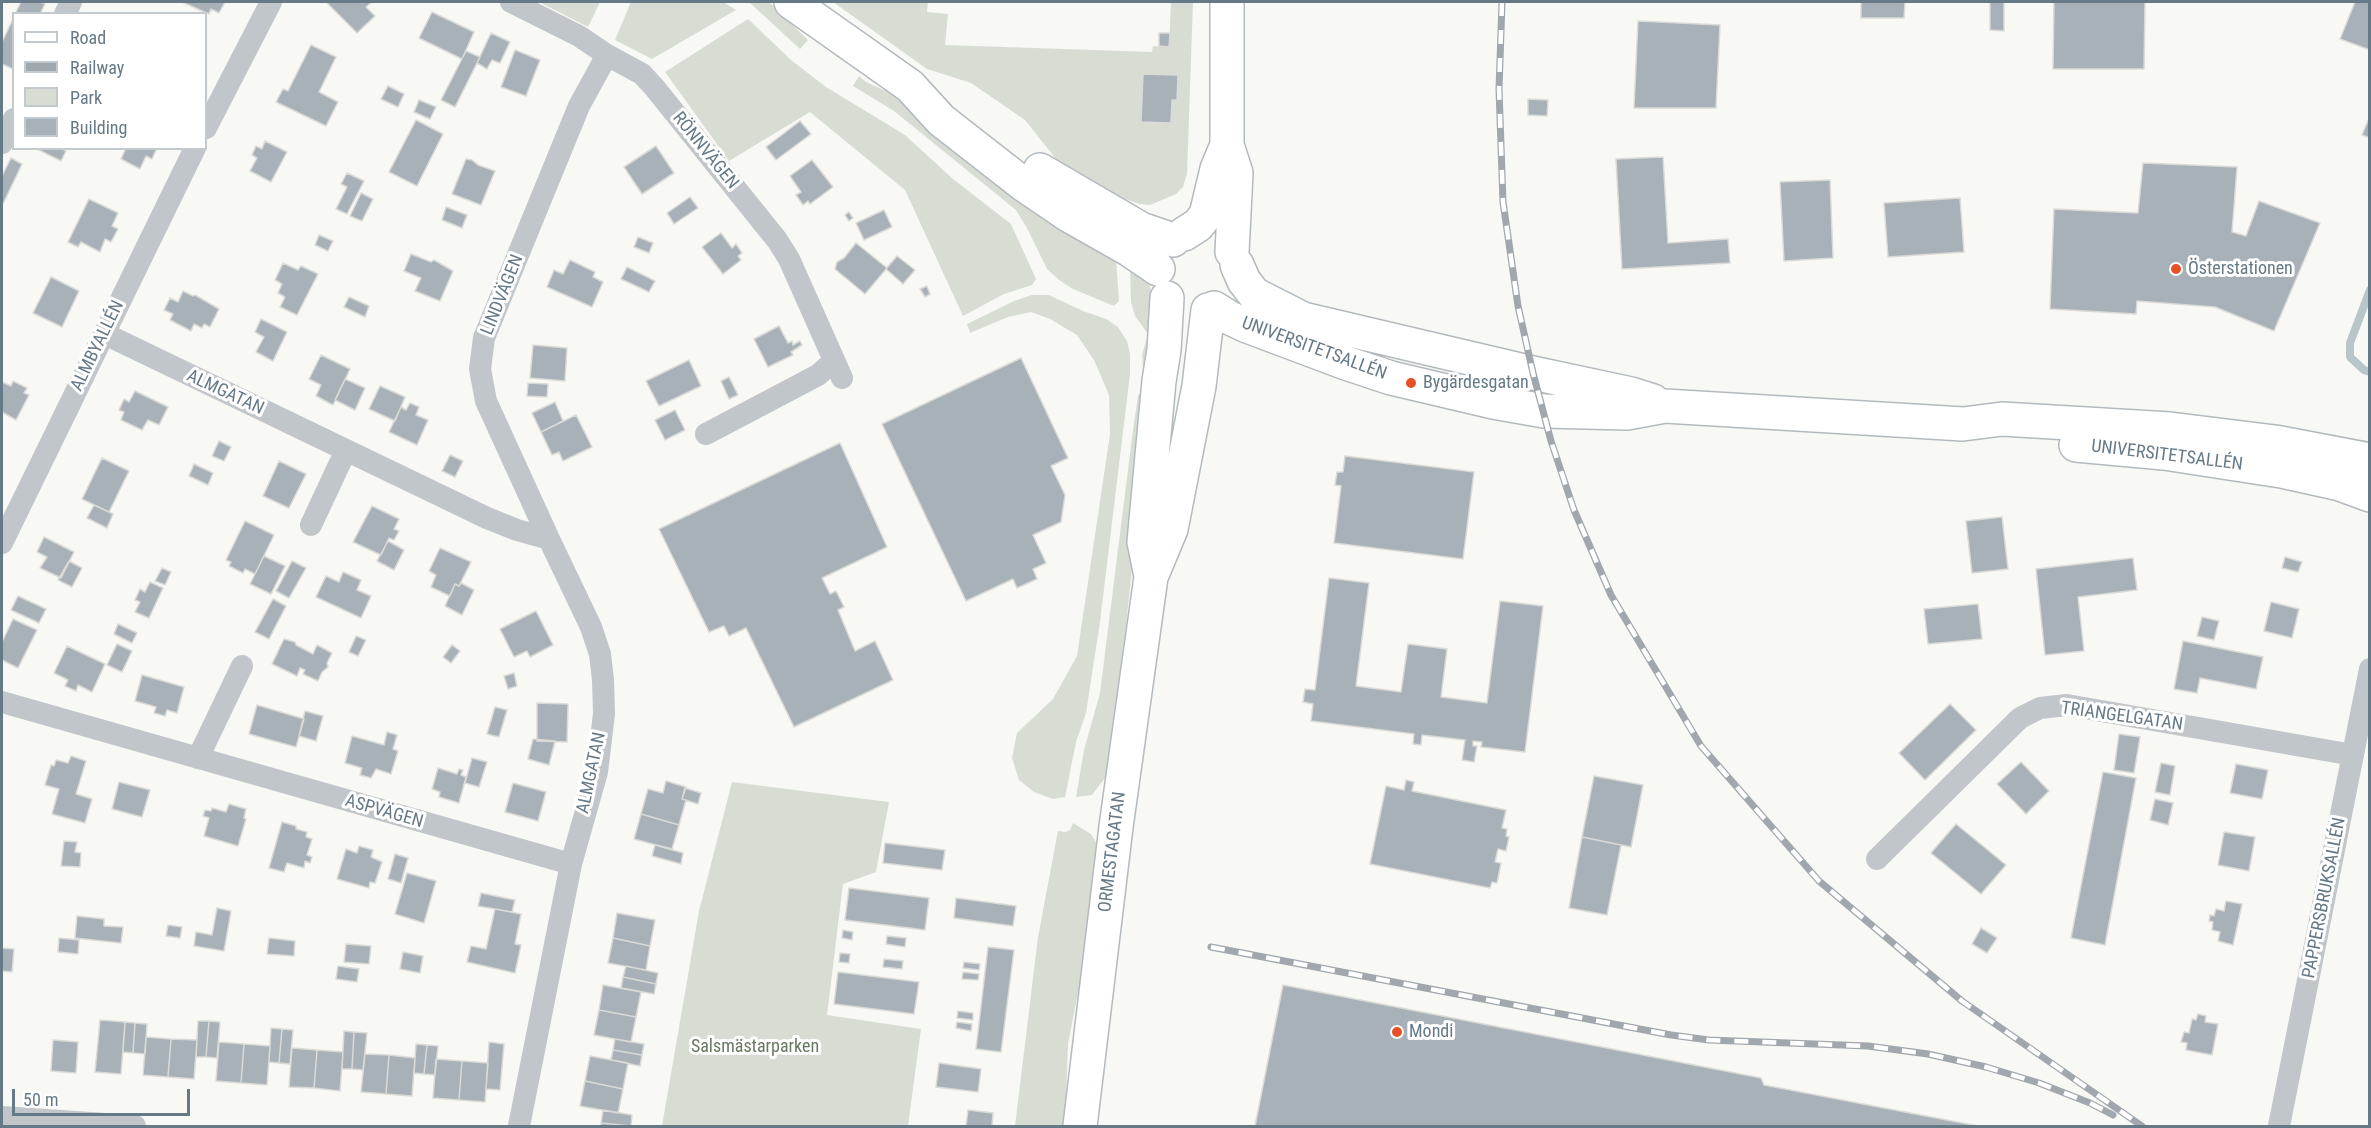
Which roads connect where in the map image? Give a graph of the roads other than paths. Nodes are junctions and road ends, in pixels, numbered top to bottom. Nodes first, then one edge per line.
1 (271, 2) edge
2 (511, 2) edge
3 (791, 2) edge
4 (1227, 2) edge
5 (607, 55) junction
6 (910, 86) junction
7 (12, 123) edge
8 (207, 126) edge
9 (2, 143) edge
10 (1227, 145) junction
11 (194, 150) edge
12 (1178, 237) junction
13 (1234, 258) junction
14 (1163, 283) junction
15 (1211, 309) junction
16 (105, 334) junction
17 (1665, 406) junction
18 (1963, 423) junction
19 (706, 434) dead end
20 (346, 450) junction
21 (2370, 460) edge
22 (2370, 495) edge
23 (311, 525) dead end
24 (549, 539) junction
25 (2, 543) edge
26 (1151, 577) junction
27 (242, 666) dead end
28 (2370, 669) edge
29 (2, 702) edge
30 (2353, 755) junction
31 (198, 758) junction
32 (1877, 859) dead end
33 (571, 864) junction
34 (2, 1116) edge
35 (135, 1126) edge
36 (519, 1126) edge
37 (1080, 1126) edge
38 (2279, 1126) edge

1 - 8 street
2 - 5 street, RÖNNVÄGEN
3 - 6 street
4 - 10 street
5 - 19 street, RÖNNVÄGEN
5 - 24 street, LINDVÄGEN
6 - 12 street
6 - 14 street
7 - 9 street
10 - 12 street
10 - 13 street
11 - 16 street, ALMBYALLÉN
12 - 13 street
12 - 14 street
13 - 15 street
13 - 17 street, UNIVERSITETSALLÉN
14 - 15 street
14 - 26 street, ORMESTAGATAN
15 - 17 street, UNIVERSITETSALLÉN
15 - 26 street, ORMESTAGATAN
16 - 20 street, ALMGATAN
16 - 25 street, ALMBYALLÉN
17 - 18 street, UNIVERSITETSALLÉN
18 - 21 street, UNIVERSITETSALLÉN
18 - 22 street, UNIVERSITETSALLÉN
20 - 23 street
20 - 24 street, ALMGATAN
24 - 33 street, ALMGATAN
26 - 37 street, ORMESTAGATAN
27 - 31 street
28 - 30 street, PAPPERSBRUKSALLÉN
29 - 31 street, ASPVÄGEN
30 - 32 street, TRIANGELGATAN
30 - 38 street, PAPPERSBRUKSALLÉN
31 - 33 street, ASPVÄGEN
33 - 36 street, ALMGATAN
34 - 35 street

